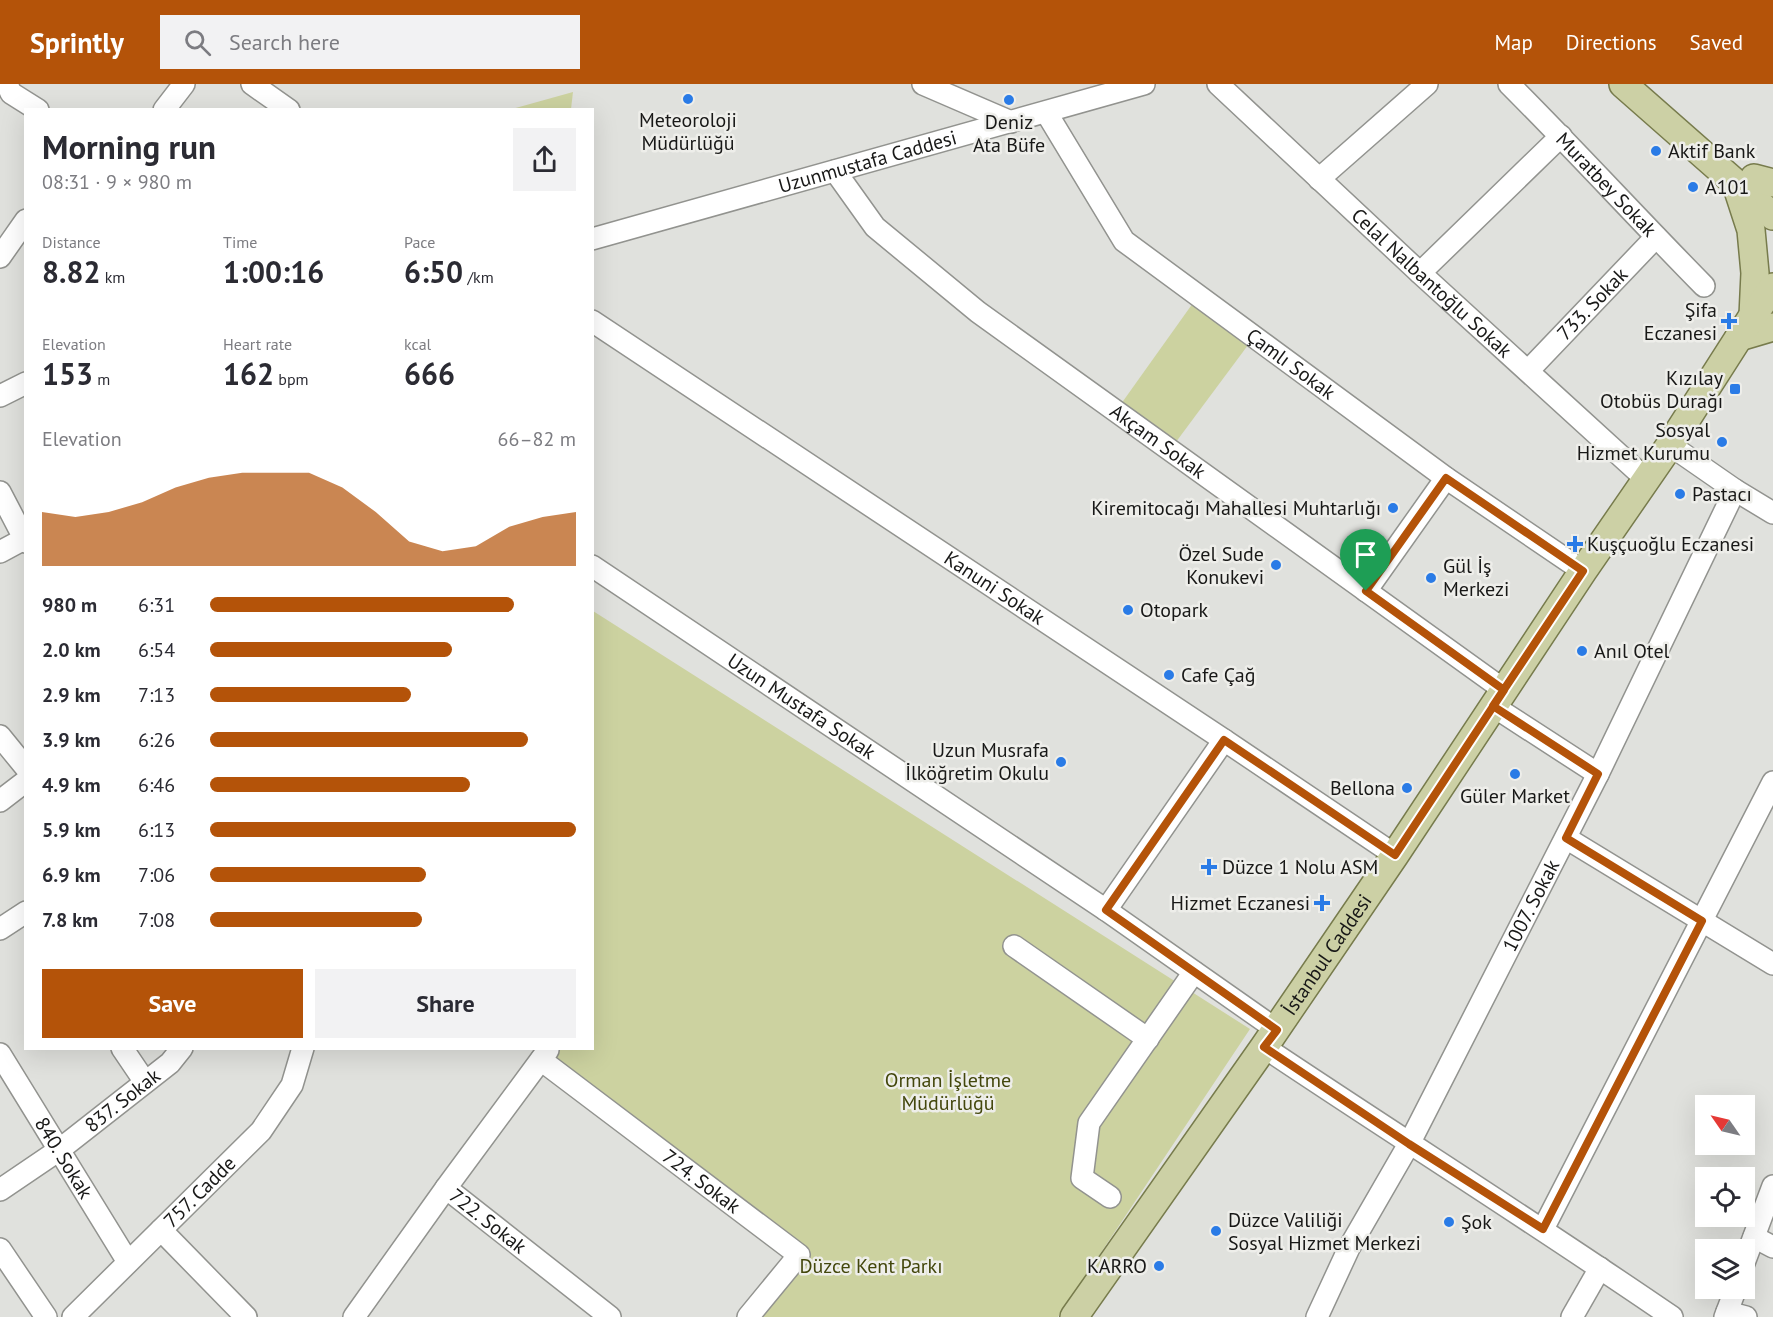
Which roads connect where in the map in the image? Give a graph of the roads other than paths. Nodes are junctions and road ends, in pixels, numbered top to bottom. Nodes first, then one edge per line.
1 (184, 84) edge
2 (252, 84) edge
3 (923, 84) edge
4 (1144, 84) edge
5 (1218, 84) edge
6 (1427, 84) edge
7 (1509, 84) edge
8 (1623, 84) edge
9 (1645, 84) edge
10 (6, 90) edge
11 (36, 108) edge
12 (166, 108) edge
13 (286, 108) edge
14 (1046, 112) junction
15 (1011, 122) junction
16 (1561, 136) junction
17 (835, 171) junction
18 (1319, 179) junction
19 (1759, 185) edge
20 (1773, 216) edge
21 (24, 223) edge
22 (1656, 237) junction
23 (594, 238) edge
24 (0, 257) edge
25 (1420, 273) junction
26 (1704, 286) dead end
27 (1773, 287) edge
28 (594, 322) edge
29 (1755, 327) edge
30 (1528, 371) junction
31 (24, 384) edge
32 (0, 396) edge
33 (1670, 445) junction
34 (1446, 478) junction
35 (1647, 480) junction
36 (1735, 490) junction
37 (0, 492) edge
38 (1773, 513) edge
39 (24, 538) edge
40 (24, 540) edge
41 (0, 552) edge
42 (594, 567) edge
43 (1583, 571) junction
44 (1366, 591) junction
45 (1498, 698) junction
46 (0, 736) edge
47 (1224, 740) junction
48 (24, 766) edge
49 (1598, 774) junction
50 (1773, 782) edge
51 (24, 783) edge
52 (0, 801) edge
53 (1566, 838) junction
54 (1395, 855) junction
55 (1106, 910) junction
56 (24, 913) edge
57 (1702, 921) junction
58 (0, 929) edge
59 (1014, 946) dead end
60 (1773, 964) edge
61 (1194, 972) junction
62 (1270, 1038) junction
63 (1148, 1039) junction
64 (123, 1050) edge
65 (180, 1050) edge
66 (302, 1050) edge
67 (0, 1054) edge
68 (545, 1054) edge
69 (145, 1082) junction
70 (1409, 1144) junction
71 (59, 1150) junction
72 (1773, 1186) edge
73 (446, 1188) junction
74 (0, 1190) edge
75 (1110, 1197) dead end
76 (1543, 1229) junction
77 (161, 1230) junction
78 (1754, 1237) joint
79 (1773, 1247) edge
80 (0, 1249) edge
81 (128, 1262) junction
82 (1600, 1268) junction
83 (1735, 1299) edge
84 (1733, 1315) edge
85 (45, 1317) edge
86 (73, 1317) edge
87 (246, 1317) edge
88 (354, 1317) edge
89 (610, 1317) edge
90 (748, 1317) edge
91 (1074, 1317) edge
92 (1317, 1317) edge
93 (1572, 1317) edge
94 (1672, 1317) edge

1 - 12 street
2 - 13 street
3 - 15 street
4 - 14 street, Uzunmustafa Caddesi
5 - 18 street, Celal Nalbantoğlu Sokak
6 - 18 street
7 - 16 street, Muratbey Sokak
8 - 19 main road
9 - 19 main road
10 - 11 street
14 - 15 street, Uzunmustafa Caddesi
14 - 34 street, Çamlı Sokak
15 - 17 street, Uzunmustafa Caddesi
16 - 22 street, Muratbey Sokak
16 - 25 street
17 - 23 street, Uzunmustafa Caddesi
17 - 44 street, Akçam Sokak
18 - 25 street, Celal Nalbantoğlu Sokak
19 - 20 main road
19 - 29 main road
21 - 24 street
22 - 26 street, Muratbey Sokak
22 - 30 street, 733. Sokak
25 - 30 street, Celal Nalbantoğlu Sokak
27 - 29 main road, İstanbul Caddesi
28 - 47 street, Kanuni Sokak
29 - 33 main road, İstanbul Caddesi
30 - 35 street, Celal Nalbantoğlu Sokak
31 - 32 street
33 - 35 main road, İstanbul Caddesi
33 - 36 street
34 - 43 street, Çamlı Sokak
34 - 44 street
35 - 43 main road, İstanbul Caddesi
36 - 38 street
36 - 49 street, 1007. Sokak
37 - 39 street
40 - 41 street
42 - 55 street, Uzun Mustafa Sokak
43 - 45 main road, İstanbul Caddesi
44 - 45 street, Akçam Sokak
45 - 49 street, Akçam Sokak
45 - 54 main road, İstanbul Caddesi
46 - 48 street
47 - 54 street, Kanuni Sokak
47 - 55 street
49 - 53 street, 1007. Sokak
50 - 57 street
51 - 52 street
53 - 57 street
53 - 70 street, 1007. Sokak
54 - 62 main road, İstanbul Caddesi
55 - 61 street, Uzun Mustafa Sokak
56 - 58 street
57 - 60 street
57 - 76 street
59 - 63 street
61 - 62 street, Uzun Mustafa Sokak
61 - 63 street
62 - 70 street, Uzun Mustafa Sokak
62 - 91 main road, İstanbul Caddesi
63 - 75 street
64 - 69 street
65 - 69 street, 837. Sokak
66 - 77 street, 757. Cadde
67 - 71 street, 840. Sokak
68 - 73 street, 722. Sokak
68 - 90 street, 724. Sokak
69 - 71 street, 837. Sokak
70 - 76 street, Uzun Mustafa Sokak
70 - 92 street, 1007. Sokak
71 - 74 street, 837. Sokak
71 - 81 street, 840. Sokak
72 - 78 street
73 - 88 street
73 - 89 street, 722. Sokak
76 - 82 street, Uzun Mustafa Sokak
77 - 81 street, 757. Cadde
77 - 87 street
78 - 79 street
80 - 85 street
81 - 86 street, 757. Cadde
82 - 93 street
82 - 94 street, Uzun Mustafa Sokak
83 - 84 street

